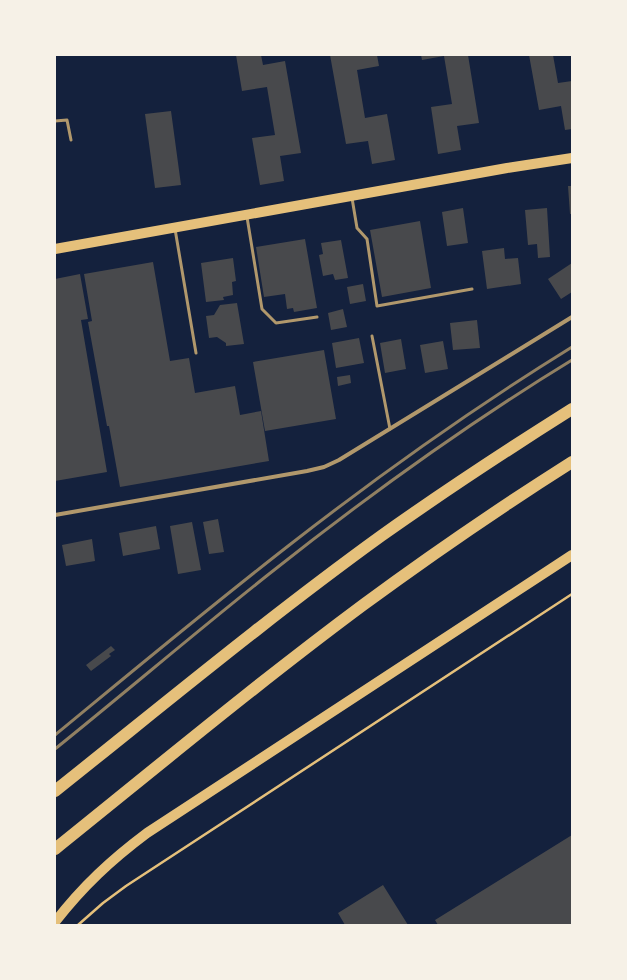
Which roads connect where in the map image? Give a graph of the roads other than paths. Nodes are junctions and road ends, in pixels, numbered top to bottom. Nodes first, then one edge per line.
1 (55, 121) edge
2 (71, 140) dead end
3 (572, 158) edge
4 (352, 196) junction
5 (246, 215) junction
6 (175, 227) junction
7 (55, 249) edge
8 (472, 289) dead end
9 (317, 317) dead end
10 (572, 317) edge
11 (372, 336) dead end
12 (196, 353) dead end
13 (572, 409) edge
14 (390, 429) junction
15 (572, 462) edge
16 (55, 515) edge
17 (572, 555) edge
18 (55, 791) edge
19 (55, 849) edge
20 (55, 922) edge

1 - 2 lane
3 - 4 main road
4 - 5 main road
4 - 8 lane
5 - 6 main road
5 - 9 lane
6 - 7 main road
6 - 12 lane
10 - 14 street
11 - 14 lane
13 - 18 highway
14 - 16 street
15 - 19 highway
17 - 20 main road

